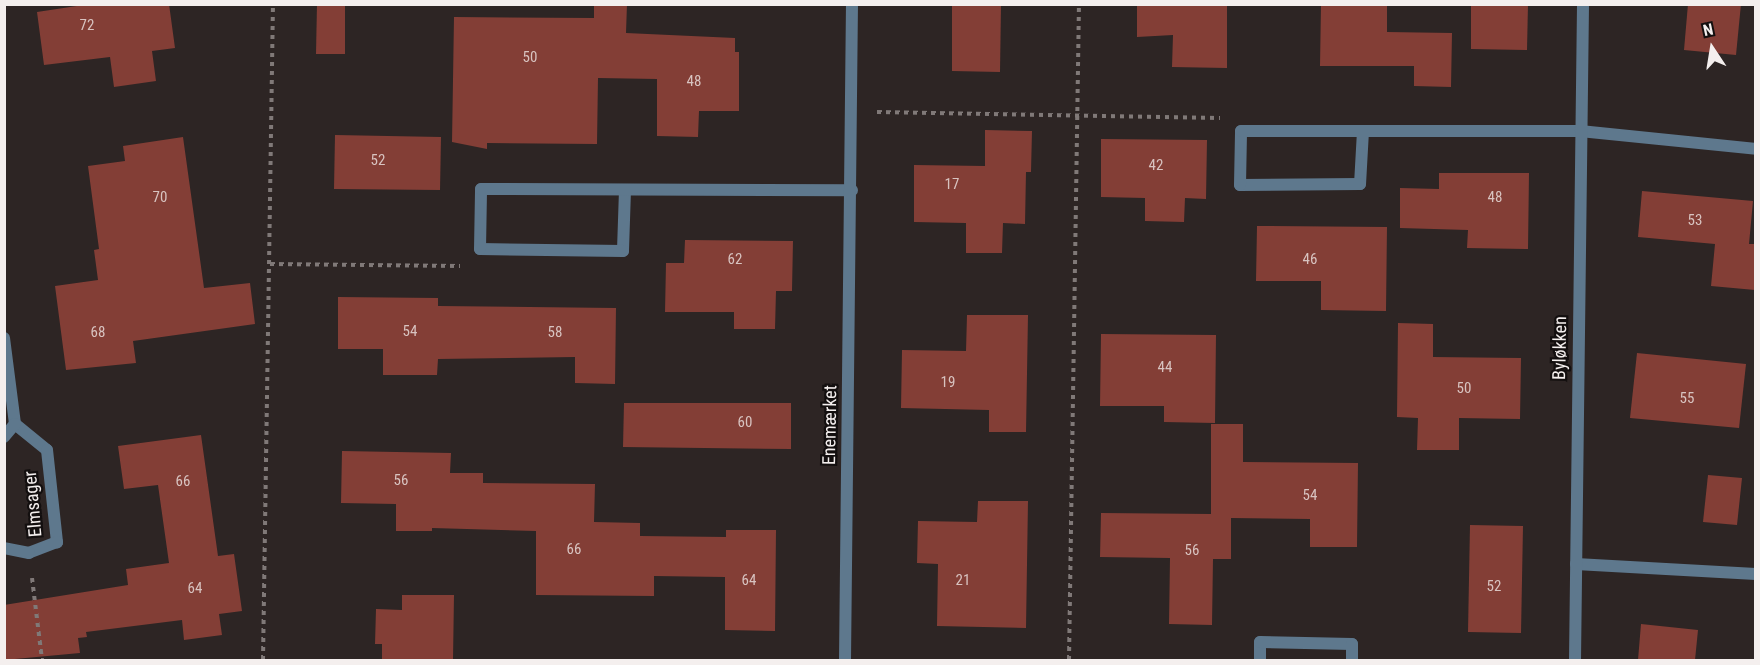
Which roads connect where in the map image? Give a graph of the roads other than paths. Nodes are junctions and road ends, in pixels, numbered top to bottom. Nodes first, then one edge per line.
1 (852, 4) edge
2 (1582, 4) edge
3 (1363, 131) junction
4 (1580, 131) junction
5 (1755, 149) edge
6 (625, 190) junction
7 (852, 190) junction
8 (4, 338) edge
9 (15, 424) junction
10 (4, 437) edge
11 (4, 548) edge
12 (1576, 564) junction
13 (1755, 574) edge
14 (845, 660) edge
15 (1260, 660) edge
16 (1352, 660) edge
17 (1575, 660) edge

1 - 7 street, Enemærket
2 - 4 street, Byløkken
3 - 3 street
3 - 4 street
4 - 5 street
4 - 12 street, Byløkken
6 - 6 street
6 - 7 street
7 - 14 street, Enemærket
8 - 9 street
9 - 10 street
9 - 11 street, Elmsager
12 - 13 street
12 - 17 street, Byløkken
15 - 16 street

